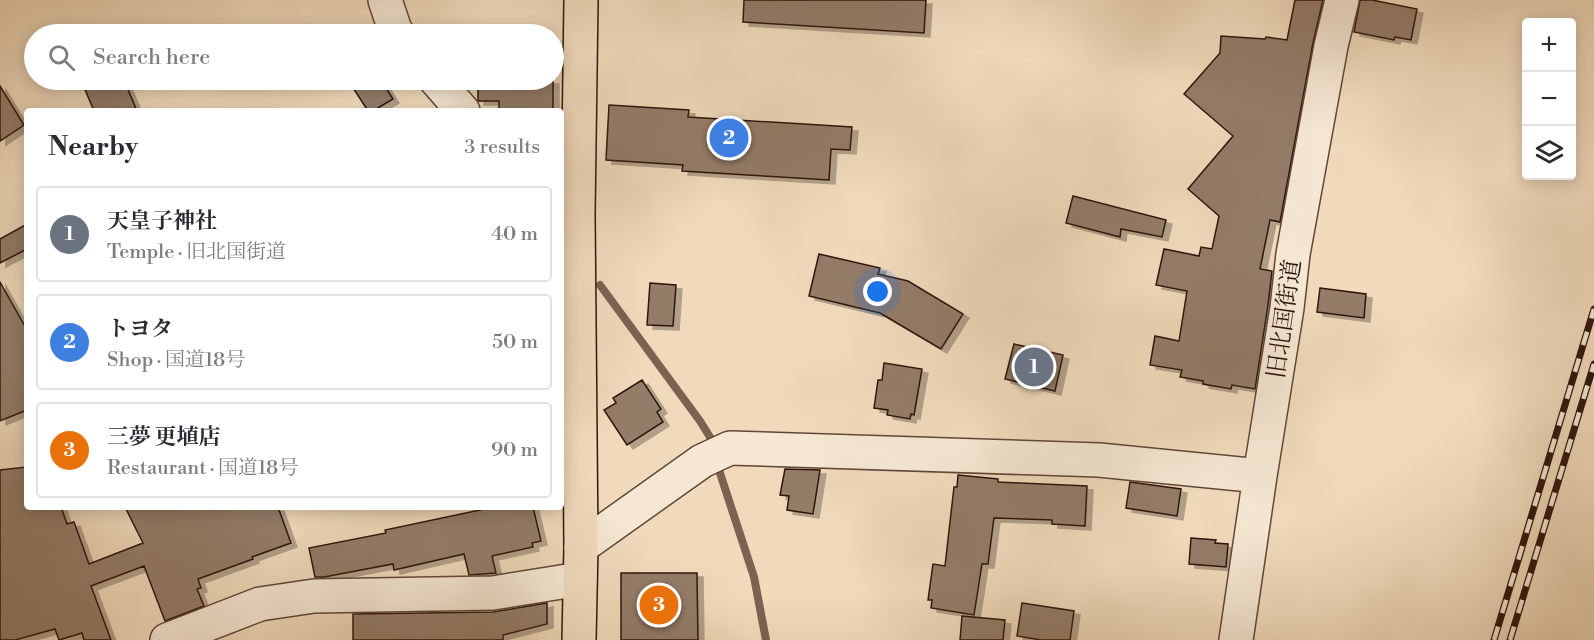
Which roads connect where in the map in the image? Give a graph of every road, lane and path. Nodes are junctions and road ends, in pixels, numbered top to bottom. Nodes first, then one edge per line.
1 (385, 0) edge
2 (581, 0) edge
3 (1342, 0) edge
4 (393, 24) edge
5 (445, 90) edge
6 (460, 108) edge
7 (570, 212) edge
8 (1260, 476) junction
9 (581, 547) junction
10 (579, 579) junction
11 (167, 640) edge
12 (579, 640) edge
13 (1236, 640) edge

1 - 4 street
2 - 7 highway
3 - 8 street, 旧北国街道
5 - 6 street
7 - 9 highway
8 - 9 street
8 - 13 street, 旧北国街道
9 - 10 highway
10 - 11 street
10 - 12 highway

